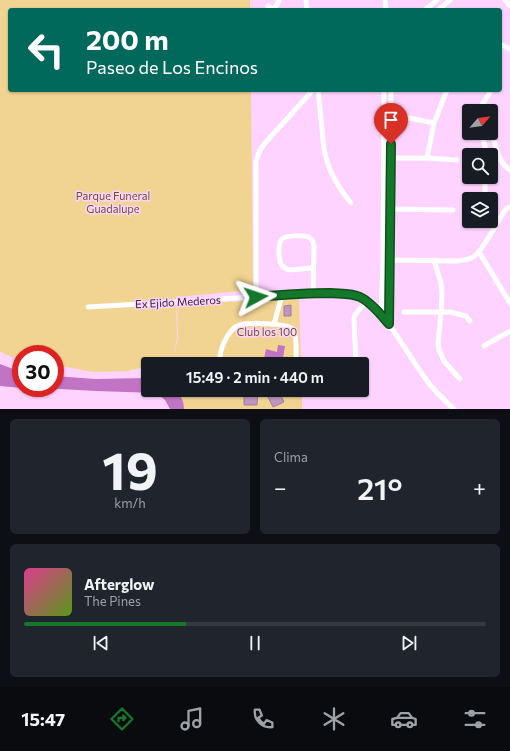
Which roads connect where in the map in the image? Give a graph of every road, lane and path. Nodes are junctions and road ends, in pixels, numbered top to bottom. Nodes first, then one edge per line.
1 (438, 0) edge
2 (450, 0) edge
3 (505, 0) edge
4 (444, 5) junction
5 (510, 6) edge
6 (428, 8) edge
7 (440, 8) edge
8 (311, 92) edge
9 (318, 92) edge
10 (384, 92) edge
11 (391, 92) edge
12 (445, 92) edge
13 (490, 92) edge
14 (484, 104) edge
15 (404, 117) dead end
16 (434, 123) junction
17 (493, 140) edge
18 (384, 158) junction
19 (390, 158) junction
20 (427, 158) junction
21 (457, 160) dead end
22 (510, 170) edge
23 (351, 203) dead end
24 (510, 207) edge
25 (384, 209) junction
26 (390, 209) junction
27 (453, 210) dead end
28 (479, 252) junction
29 (384, 260) junction
30 (390, 260) junction
31 (434, 260) junction
32 (313, 268) junction
33 (313, 293) junction
34 (282, 295) junction
35 (256, 297) junction
36 (366, 301) junction
37 (510, 303) edge
38 (88, 307) dead end
39 (404, 312) dead end
40 (442, 312) junction
41 (381, 315) junction
42 (470, 321) dead end
43 (274, 324) junction
44 (389, 324) junction
45 (510, 331) edge
46 (484, 346) dead end
47 (220, 357) edge
48 (296, 357) edge
49 (356, 357) edge
50 (460, 379) dead end
51 (454, 409) edge

1 - 4 street
1 - 6 street
2 - 4 street
3 - 5 street
4 - 7 street
8 - 35 street
9 - 23 street
10 - 18 street
11 - 19 street
12 - 16 street
13 - 14 street
15 - 16 street
16 - 20 street
17 - 22 street
18 - 19 street
18 - 25 street
19 - 20 street
19 - 26 street
20 - 21 street
24 - 28 street
25 - 26 street
25 - 29 street
26 - 27 street
26 - 30 street
28 - 31 street
28 - 37 street
29 - 30 street
29 - 41 street
30 - 31 street
30 - 44 street
31 - 40 street
32 - 32 street
32 - 33 street
33 - 34 street, Ex Ejido Mederos
33 - 36 street, Ex Ejido Mederos
34 - 35 street, Ex Ejido Mederos
34 - 43 street
35 - 38 street, Ex Ejido Mederos
36 - 41 street, Ex Ejido Mederos
36 - 49 street
39 - 40 street
40 - 42 street
40 - 50 street
41 - 44 street, Ex Ejido Mederos
43 - 47 street
43 - 48 street
44 - 51 street, Ex Ejido Mederos
45 - 46 street

